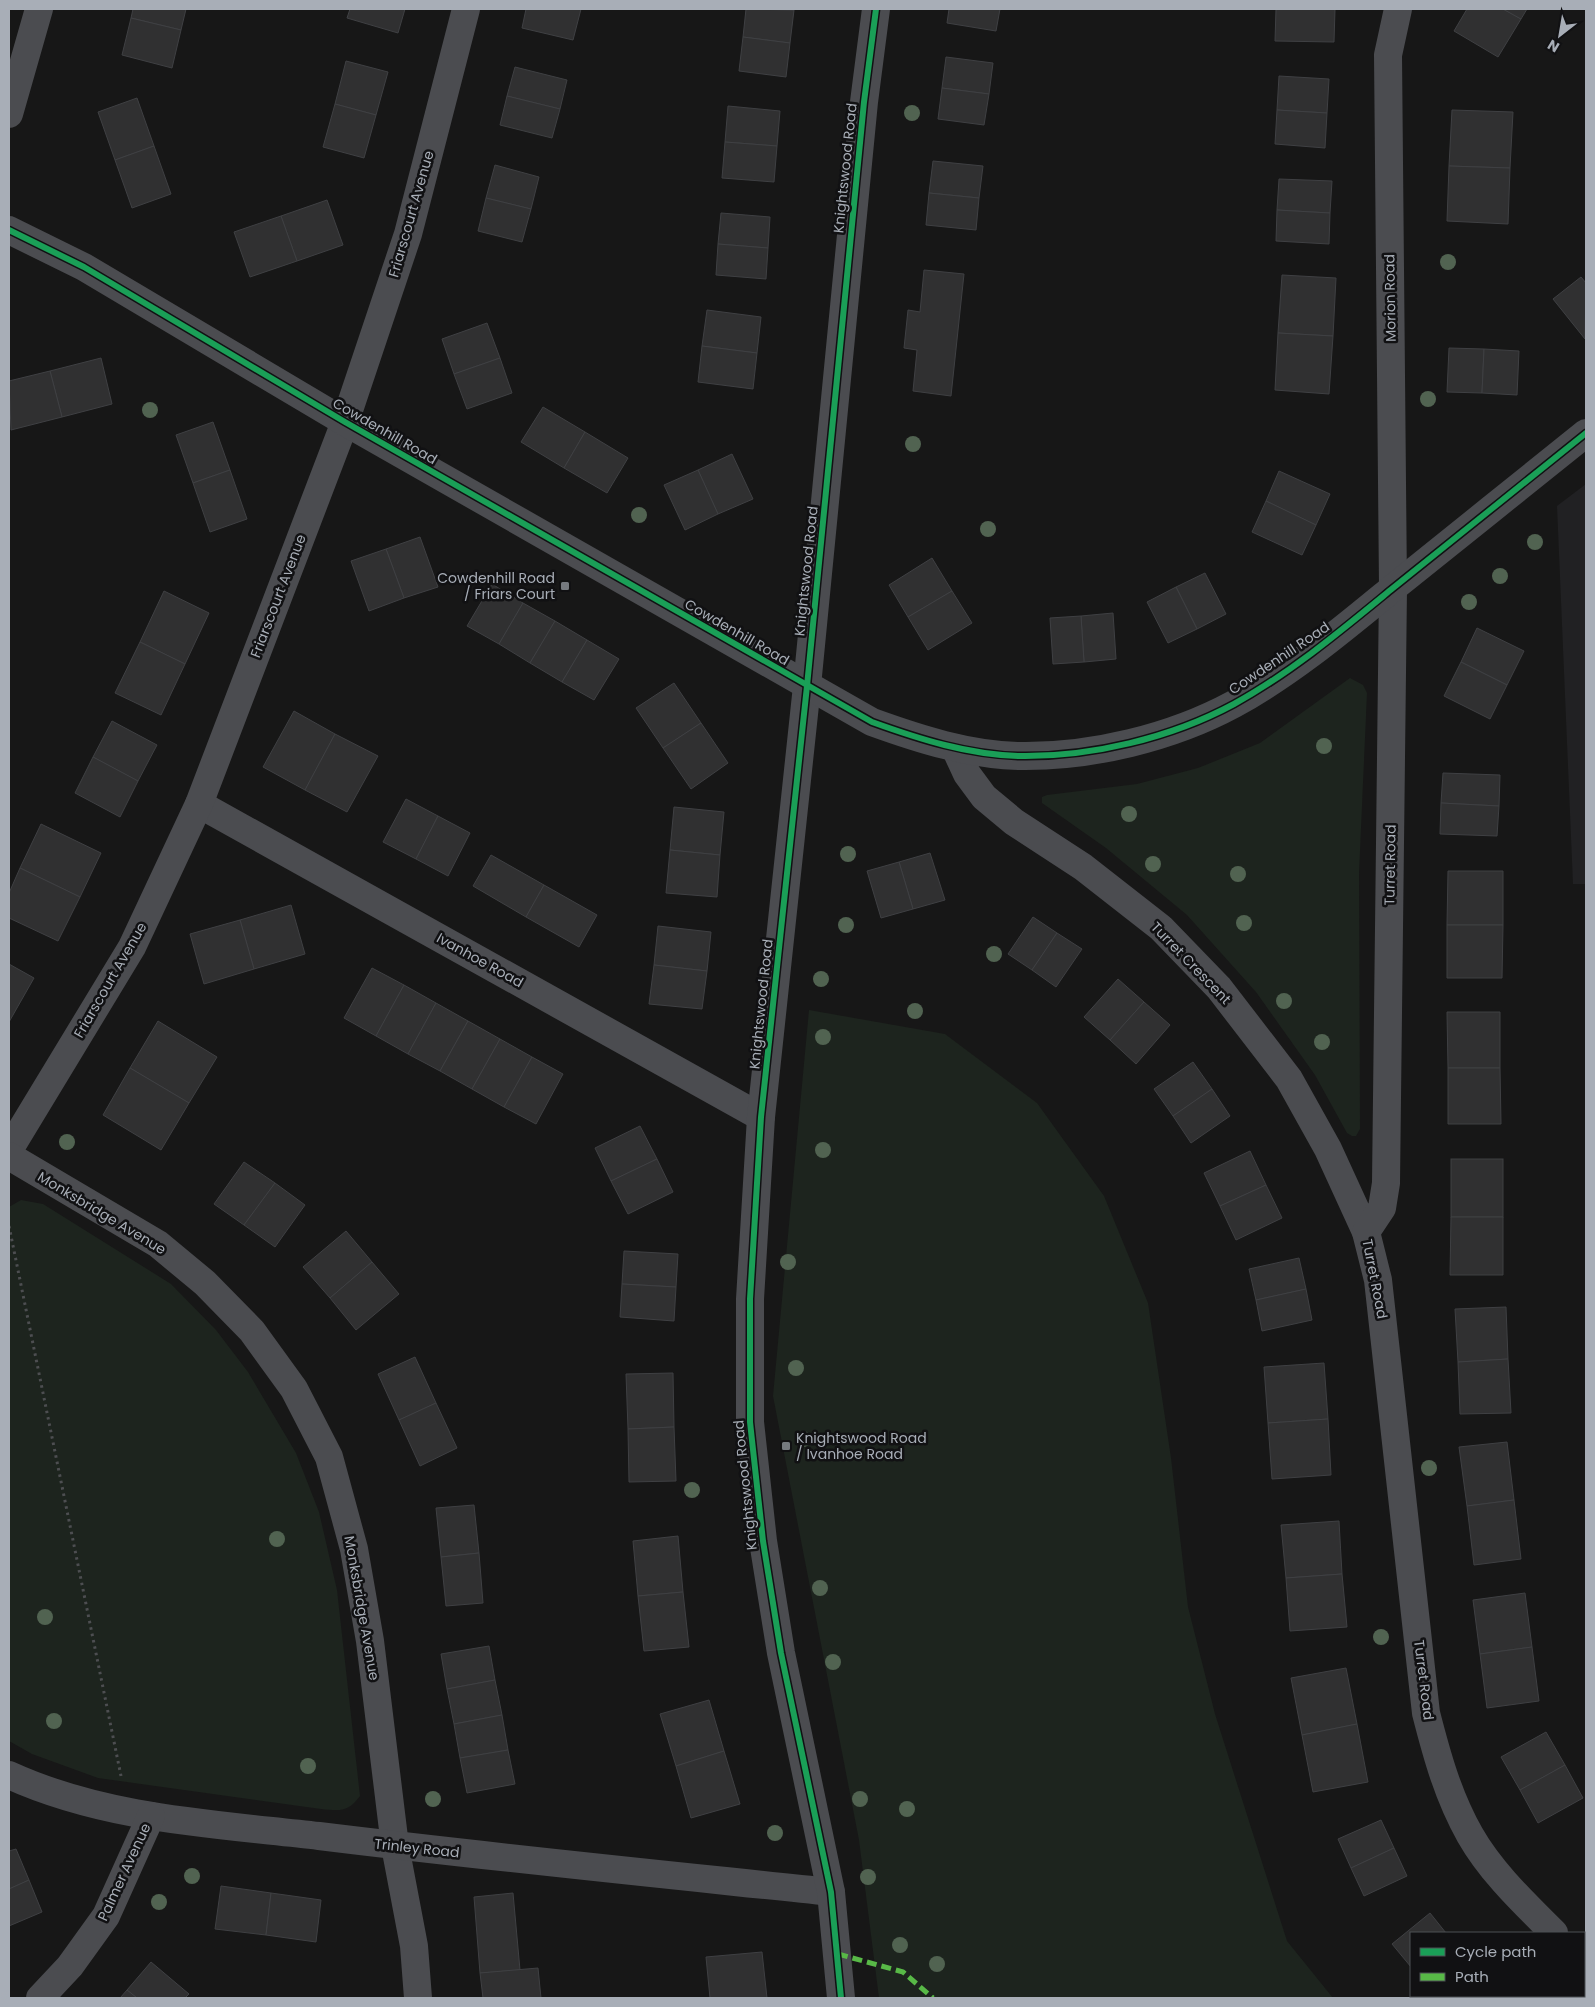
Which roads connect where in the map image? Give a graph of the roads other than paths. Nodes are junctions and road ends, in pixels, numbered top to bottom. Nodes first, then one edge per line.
1 (39, 9) edge
2 (466, 9) edge
3 (876, 9) edge
4 (1398, 9) edge
5 (9, 114) edge
6 (9, 230) edge
7 (345, 422) junction
8 (1586, 433) edge
9 (1393, 588) junction
10 (807, 686) junction
11 (955, 748) junction
12 (199, 804) junction
13 (761, 1118) junction
14 (9, 1150) edge
15 (9, 1156) edge
16 (1366, 1232) junction
17 (9, 1774) edge
18 (140, 1813) junction
19 (395, 1846) junction
20 (831, 1892) junction
21 (1553, 1932) edge
22 (40, 1998) edge
23 (418, 1998) edge
24 (841, 1998) edge

1 - 5 street
2 - 7 street, Friarscourt Avenue
3 - 10 street, Knightswood Road
4 - 9 street, Morion Road
6 - 7 street, Cowdenhill Road
7 - 10 street, Cowdenhill Road
7 - 12 street, Friarscourt Avenue
8 - 9 street, Cowdenhill Road
9 - 11 street, Cowdenhill Road
9 - 16 street, Turret Road
10 - 11 street, Cowdenhill Road
10 - 13 street, Knightswood Road
11 - 16 street, Turret Crescent
12 - 13 street, Ivanhoe Road
12 - 14 street, Friarscourt Avenue
13 - 20 street, Knightswood Road
15 - 19 street, Monksbridge Avenue
16 - 21 street, Turret Road
17 - 18 street, Trinley Road
18 - 19 street, Trinley Road
18 - 22 street, Palmer Avenue
19 - 20 street, Trinley Road
19 - 23 street, Monksbridge Avenue
20 - 24 street, Knightswood Road

